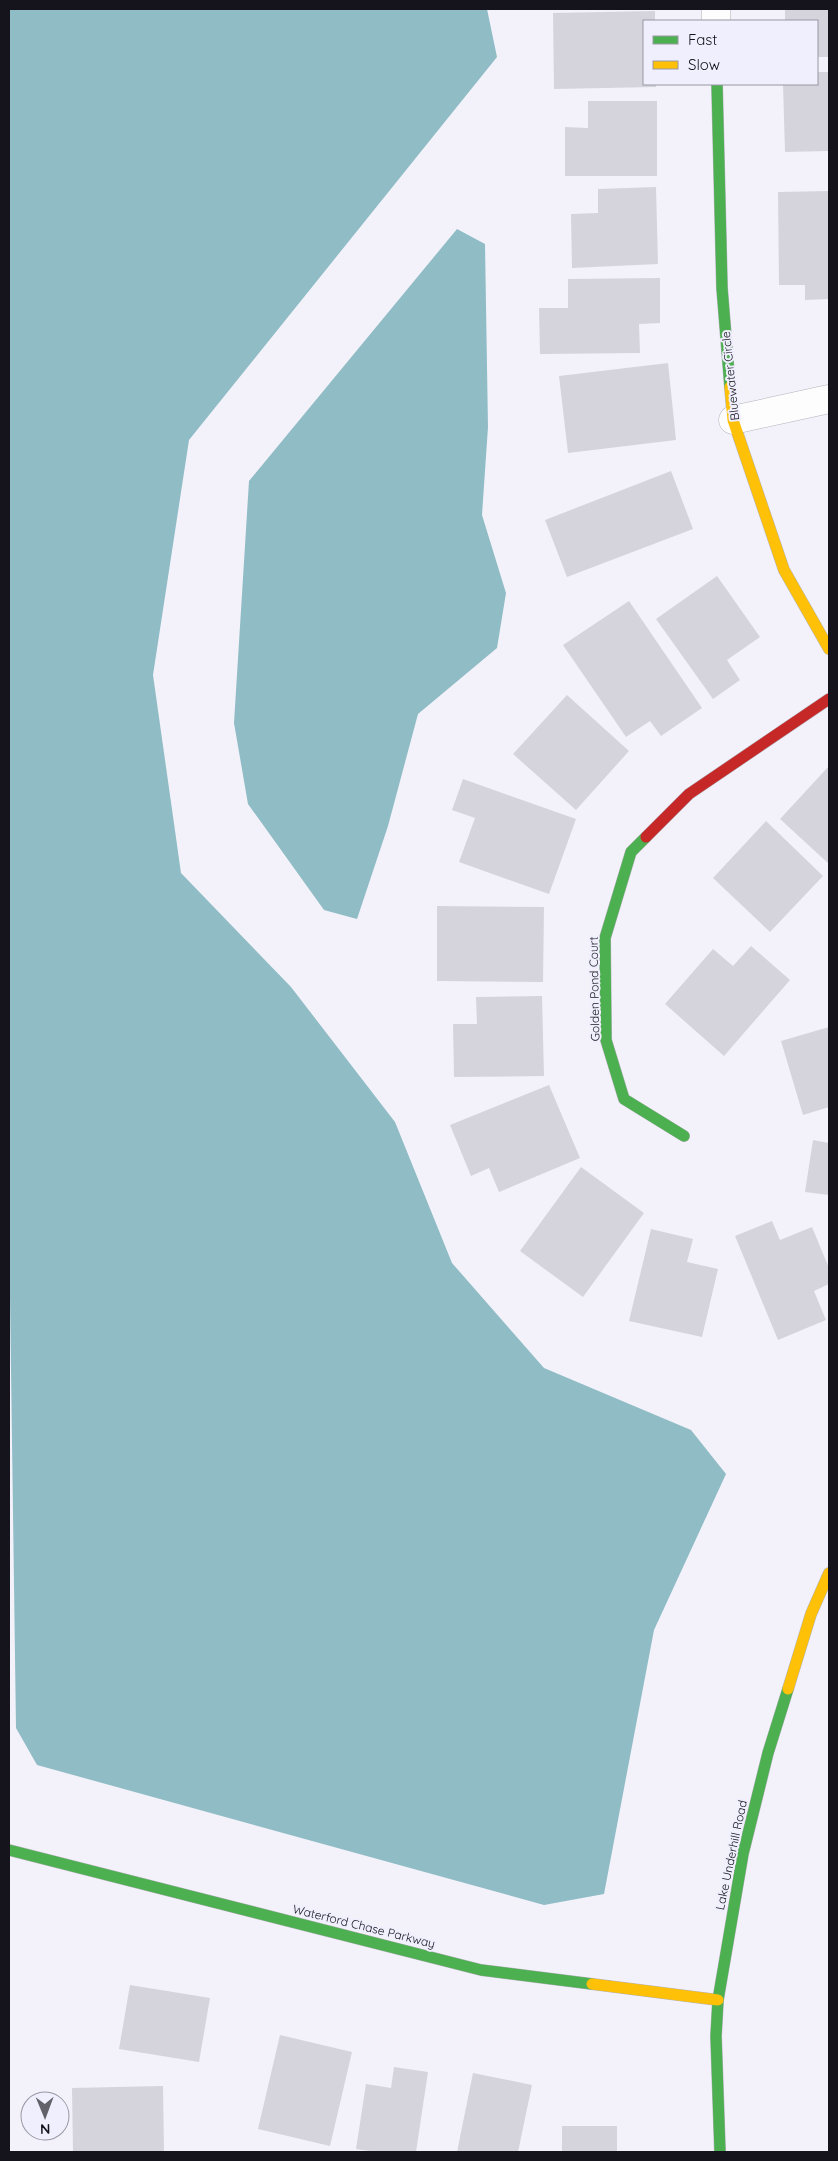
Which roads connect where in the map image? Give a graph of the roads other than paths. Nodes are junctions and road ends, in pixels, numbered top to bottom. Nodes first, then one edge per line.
1 (718, 85) edge
2 (829, 399) edge
3 (733, 420) junction
4 (829, 649) edge
5 (829, 699) edge
6 (684, 1136) dead end
7 (829, 1573) edge
8 (9, 1850) edge
9 (718, 2000) junction
10 (720, 2152) edge

1 - 3 street, Bluewater Circle
2 - 3 street
3 - 4 street, Bluewater Circle
5 - 6 street, Golden Pond Court
7 - 9 street, Lake Underhill Road
8 - 9 street, Waterford Chase Parkway
9 - 10 street, Lake Underhill Road

